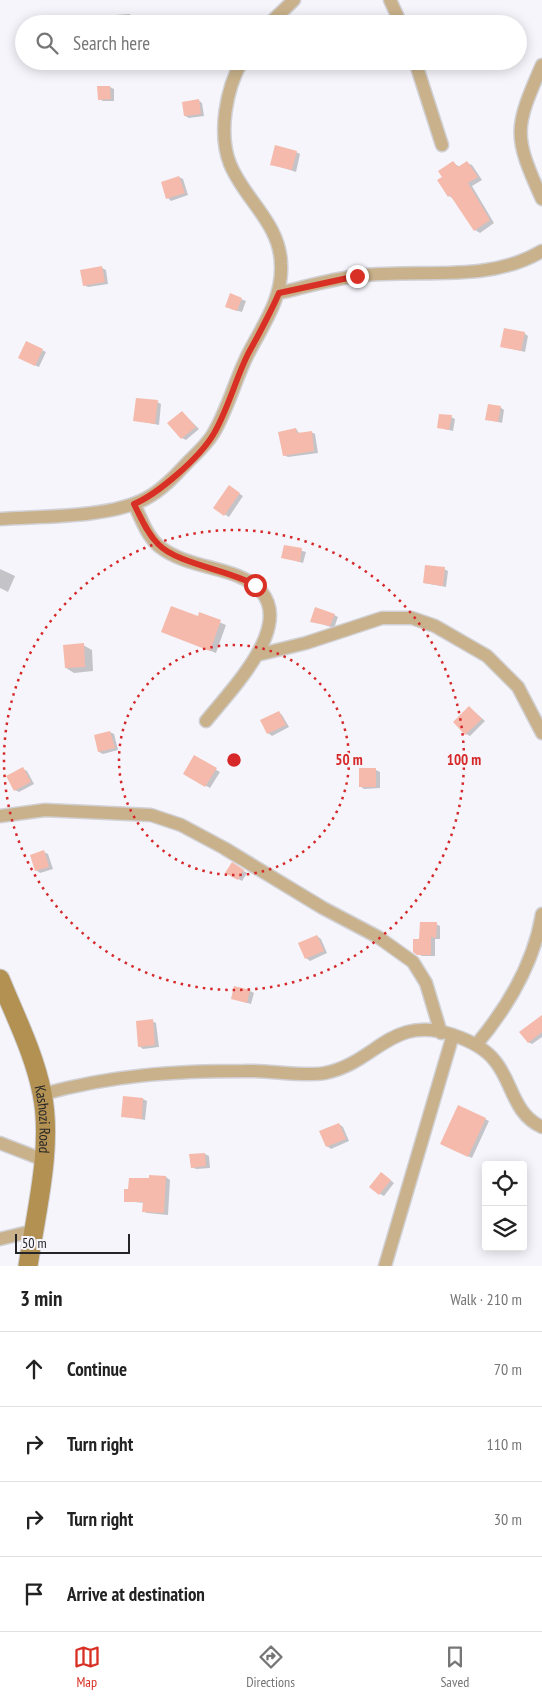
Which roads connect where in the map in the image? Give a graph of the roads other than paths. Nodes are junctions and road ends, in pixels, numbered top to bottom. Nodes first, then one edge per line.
1 (294, 0) edge
2 (390, 0) edge
3 (278, 15) edge
4 (397, 15) edge
5 (542, 65) edge
6 (238, 70) edge
7 (418, 70) edge
8 (442, 145) dead end
9 (542, 199) edge
10 (542, 251) edge
11 (279, 293) junction
12 (134, 504) junction
13 (0, 519) edge
14 (257, 655) junction
15 (206, 721) dead end
16 (542, 733) edge
17 (0, 816) edge
18 (542, 914) edge
19 (0, 979) edge
20 (447, 1034) junction
21 (476, 1045) junction
22 (43, 1094) junction
23 (542, 1126) edge
24 (0, 1143) edge
25 (44, 1160) junction
26 (33, 1231) junction
27 (0, 1239) edge
28 (28, 1266) edge
29 (385, 1266) edge

1 - 3 street
2 - 4 street
5 - 9 street
6 - 11 street
7 - 8 street
10 - 11 street
11 - 12 street
12 - 13 street
12 - 14 street
14 - 15 street
14 - 16 street
17 - 20 street
18 - 21 street
19 - 22 main road, Kashozi Road
20 - 21 street
20 - 22 street
20 - 29 street
21 - 23 street
22 - 25 main road, Kashozi Road
24 - 25 street
25 - 26 main road, Kashozi Road
26 - 27 street
26 - 28 main road, Kashozi Road

